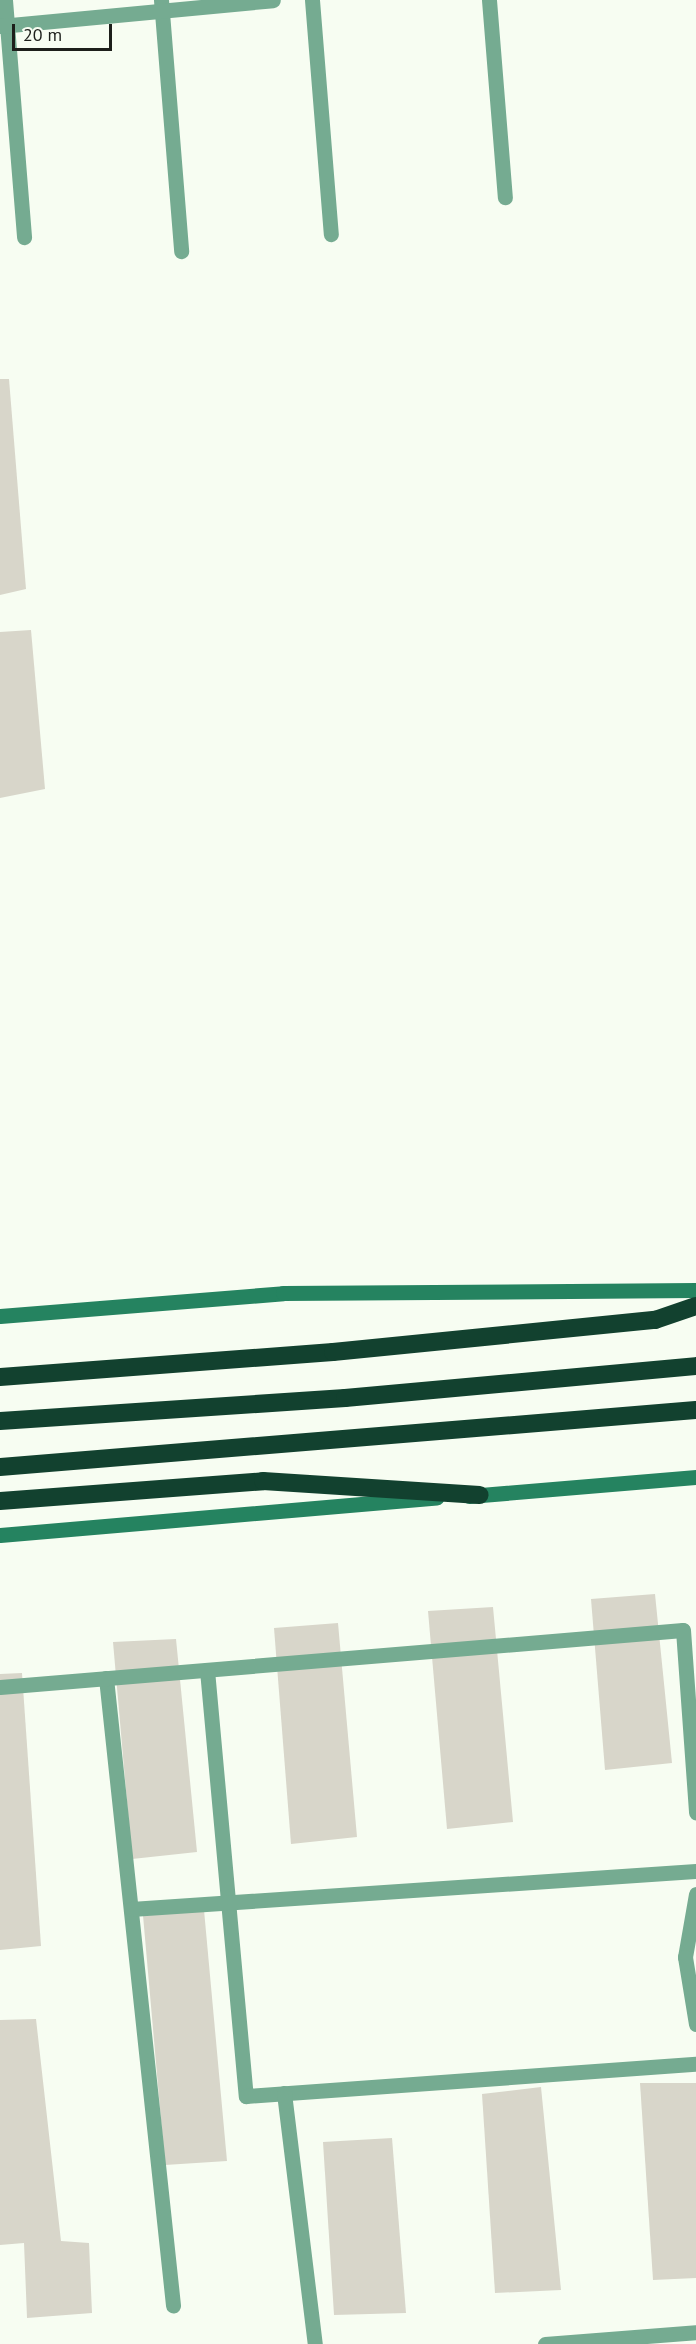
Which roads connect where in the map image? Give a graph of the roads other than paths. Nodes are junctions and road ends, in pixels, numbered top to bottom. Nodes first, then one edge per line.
1 (5, 0) edge
2 (273, 0) edge
3 (312, 0) edge
4 (489, 0) edge
5 (162, 5) edge
6 (3, 26) edge
7 (505, 197) dead end
8 (331, 234) dead end
9 (24, 237) dead end
10 (182, 251) dead end
11 (696, 1290) edge
12 (696, 1306) edge
13 (0, 1316) edge
14 (696, 1366) edge
15 (0, 1377) edge
16 (696, 1410) edge
17 (0, 1421) edge
18 (0, 1467) edge
19 (696, 1477) edge
20 (480, 1495) junction
21 (0, 1501) edge
22 (0, 1535) edge
23 (207, 1670) junction
24 (106, 1678) junction
25 (0, 1687) edge
26 (696, 1813) edge
27 (696, 1871) edge
28 (696, 1894) edge
29 (231, 1902) junction
30 (131, 1909) junction
31 (696, 2024) edge
32 (696, 2064) edge
33 (284, 2093) junction
34 (172, 2306) dead end
35 (696, 2332) edge
36 (315, 2344) edge
37 (554, 2344) edge

1 - 6 street
2 - 5 street
3 - 8 street
4 - 7 street
5 - 6 street
5 - 10 street
6 - 9 street
11 - 13 main road
12 - 15 highway
14 - 17 highway
16 - 18 highway
19 - 20 main road
20 - 21 highway
20 - 22 main road
23 - 24 street
23 - 26 street
23 - 29 street
24 - 25 street
24 - 30 street
27 - 29 street
28 - 31 street
29 - 30 street
29 - 33 street
30 - 34 street
32 - 33 street
33 - 36 street
35 - 37 street

